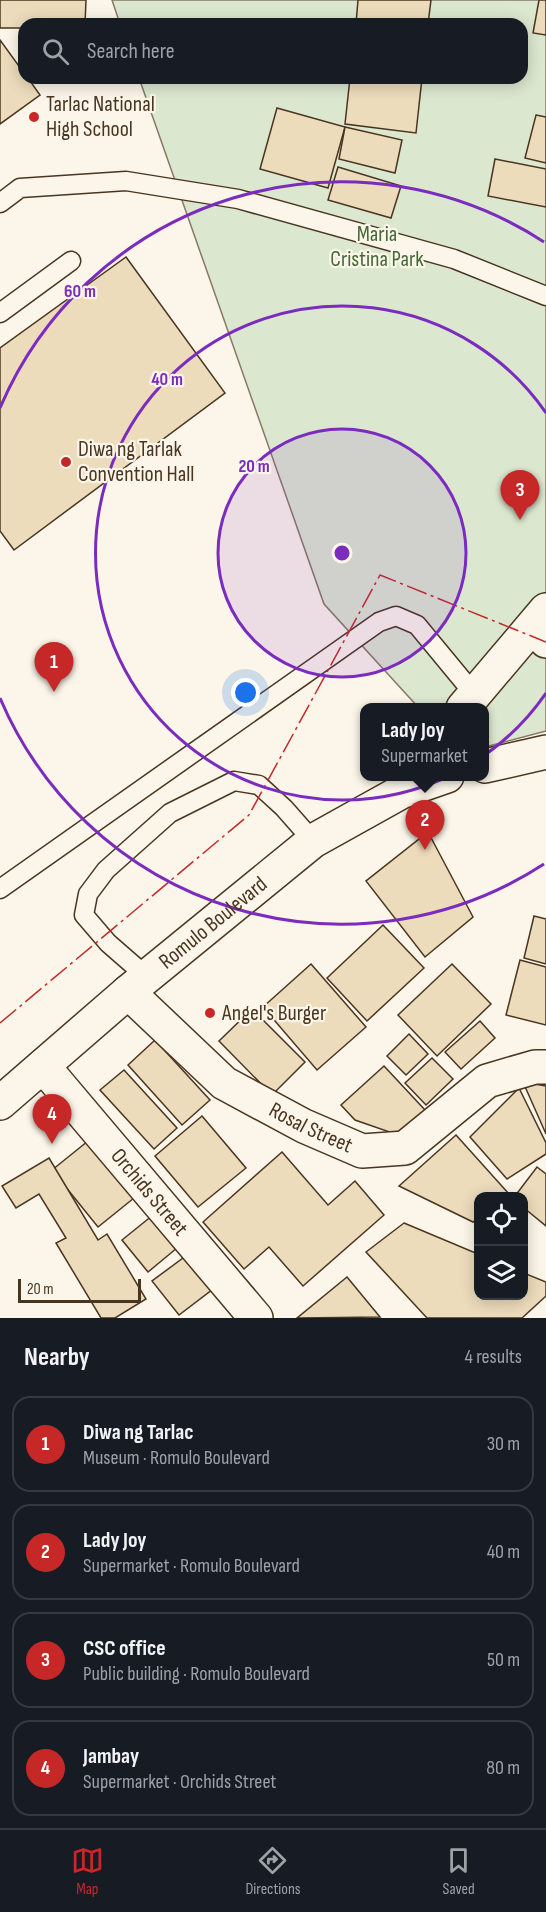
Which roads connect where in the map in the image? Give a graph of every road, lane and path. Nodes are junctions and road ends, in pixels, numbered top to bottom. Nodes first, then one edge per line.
1 (0, 203) edge
2 (72, 261) dead end
3 (546, 296) edge
4 (0, 313) edge
5 (544, 623) edge
6 (469, 701) edge
7 (546, 752) edge
8 (489, 765) edge
9 (423, 781) edge
10 (405, 784) edge
11 (313, 841) junction
12 (0, 889) edge
13 (137, 985) junction
14 (43, 1066) junction
15 (546, 1067) edge
16 (0, 1103) edge
17 (256, 1318) edge

1 - 3 lane
2 - 4 lane
5 - 6 main road
6 - 12 lane
7 - 8 main road
9 - 10 main road, Romulo Boulevard
10 - 11 main road, Romulo Boulevard
11 - 13 main road, Romulo Boulevard
11 - 13 lane
13 - 14 main road, Romulo Boulevard
13 - 15 main road, Rosal Street
14 - 16 main road, Romulo Boulevard
14 - 17 main road, Orchids Street

